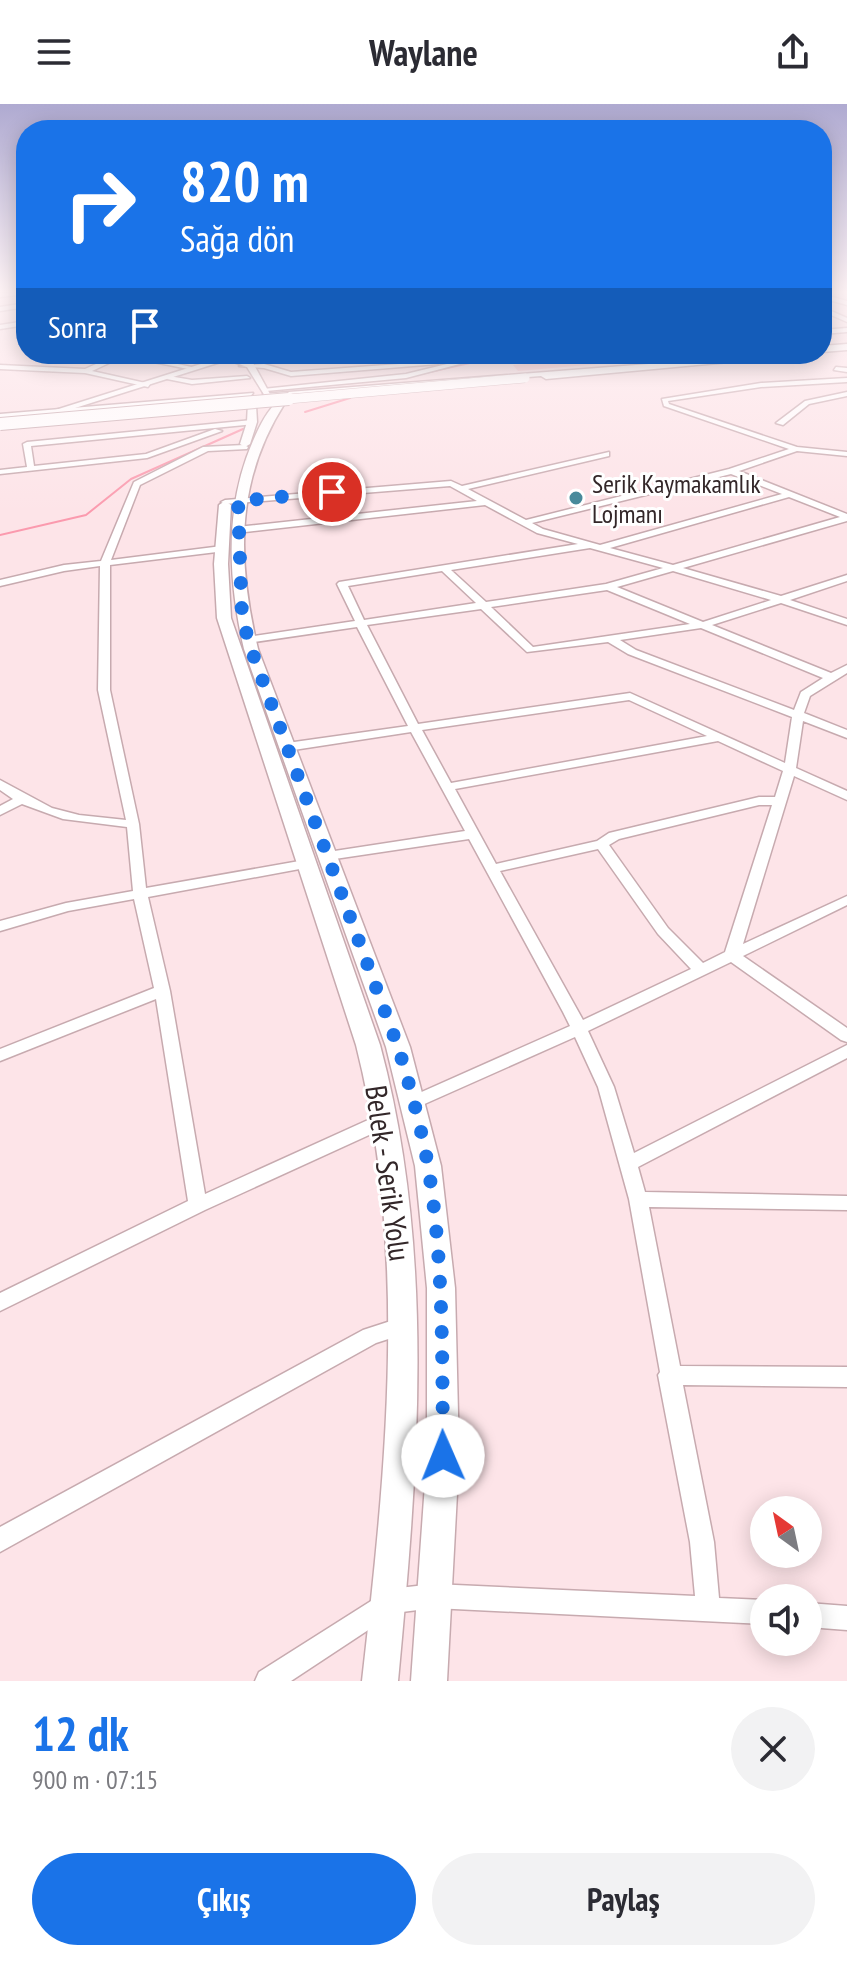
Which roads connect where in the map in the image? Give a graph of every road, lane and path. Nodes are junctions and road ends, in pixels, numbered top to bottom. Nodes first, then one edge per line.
1 (97, 366) edge
2 (190, 366) edge
3 (202, 366) edge
4 (246, 366) edge
5 (247, 366) edge
6 (259, 366) edge
7 (344, 366) edge
8 (380, 366) edge
9 (443, 366) edge
10 (646, 366) edge
11 (666, 366) edge
12 (0, 367) edge
13 (198, 367) junction
14 (352, 368) junction
15 (836, 369) dead end
16 (847, 370) edge
17 (85, 371) junction
18 (561, 374) junction
19 (169, 378) junction
20 (247, 378) junction
21 (847, 380) edge
22 (145, 384) junction
23 (847, 394) edge
24 (280, 403) junction
25 (253, 405) junction
26 (50, 413) junction
27 (137, 415) junction
28 (0, 422) edge
29 (780, 423) dead end
30 (146, 433) junction
31 (244, 447) junction
32 (796, 449) junction
33 (606, 454) dead end
34 (847, 454) edge
35 (31, 469) junction
36 (732, 471) junction
37 (0, 472) edge
38 (462, 488) junction
39 (790, 494) junction
40 (232, 502) junction
41 (487, 502) junction
42 (847, 517) edge
43 (524, 523) junction
44 (237, 530) junction
45 (594, 546) junction
46 (222, 549) junction
47 (105, 562) junction
48 (445, 569) junction
49 (675, 570) junction
50 (847, 578) edge
51 (0, 583) edge
52 (607, 587) junction
53 (782, 600) junction
54 (482, 605) junction
55 (361, 621) junction
56 (847, 622) edge
57 (703, 625) junction
58 (248, 640) junction
59 (612, 640) junction
60 (847, 668) edge
61 (830, 677) junction
62 (798, 713) junction
63 (415, 728) junction
64 (847, 734) edge
65 (719, 737) junction
66 (287, 747) junction
67 (790, 769) junction
68 (0, 784) edge
69 (448, 787) junction
70 (847, 796) edge
71 (21, 800) junction
72 (779, 801) junction
73 (0, 811) edge
74 (133, 824) junction
75 (473, 834) junction
76 (601, 844) junction
77 (316, 860) junction
78 (492, 869) junction
79 (140, 893) junction
80 (847, 900) edge
81 (0, 926) edge
82 (732, 955) junction
83 (701, 970) junction
84 (162, 991) junction
85 (578, 1029) junction
86 (847, 1036) edge
87 (847, 1051) edge
88 (0, 1055) edge
89 (414, 1102) junction
90 (385, 1120) junction
91 (628, 1164) junction
92 (638, 1199) junction
93 (847, 1203) edge
94 (198, 1205) junction
95 (0, 1302) edge
96 (403, 1326) junction
97 (669, 1375) junction
98 (847, 1377) edge
99 (0, 1540) edge
100 (434, 1596) junction
101 (390, 1601) junction
102 (708, 1607) junction
103 (750, 1611) edge
104 (822, 1616) edge
105 (847, 1618) edge
106 (268, 1681) edge
107 (380, 1681) edge
108 (429, 1681) edge

1 - 17 street
2 - 13 street
3 - 13 street
4 - 20 main road
5 - 25 main road
6 - 14 street
7 - 14 street
8 - 14 street
9 - 25 street
10 - 18 highway
11 - 18 highway
12 - 17 street
13 - 19 street
13 - 22 street
15 - 16 street
17 - 22 street
18 - 24 highway
18 - 25 highway
18 - 28 highway, bridge
19 - 20 street
19 - 22 street
20 - 25 main road
21 - 32 street
22 - 26 street
23 - 29 street
24 - 25 highway
24 - 25 highway
24 - 40 main road, Belek - Serik Yolu
25 - 26 highway
25 - 27 highway
25 - 30 street
25 - 31 main road, Belek - Serik Yolu
25 - 35 street
26 - 28 highway
27 - 28 highway
27 - 30 street
30 - 35 street
31 - 40 main road, Belek - Serik Yolu
31 - 47 street
32 - 34 street
32 - 36 street
33 - 38 street
35 - 37 street
36 - 39 street
36 - 43 street
38 - 40 street
38 - 41 street
39 - 42 street
39 - 45 street
40 - 44 main road, Belek - Serik Yolu
40 - 46 main road, Belek - Serik Yolu
41 - 43 street
41 - 44 street
42 - 49 street
43 - 45 street
44 - 58 main road, Belek - Serik Yolu
45 - 48 street
45 - 49 street
46 - 47 street
46 - 77 main road, Belek - Serik Yolu
47 - 51 street
47 - 74 street
48 - 54 street
48 - 55 street
49 - 52 street
49 - 53 street
50 - 53 street
52 - 54 street
52 - 57 street
53 - 56 street
53 - 57 street
54 - 55 street
54 - 59 street
55 - 58 street
55 - 63 street
57 - 59 street
57 - 61 street
58 - 66 main road, Belek - Serik Yolu
59 - 62 street
60 - 61 street
61 - 62 street
62 - 64 street
62 - 67 street
63 - 65 street
63 - 66 street
63 - 69 street
65 - 67 street
65 - 69 street
66 - 77 main road, Belek - Serik Yolu
67 - 70 street
67 - 72 street
68 - 71 street
69 - 75 street
71 - 73 street
71 - 74 street
72 - 76 street
72 - 82 street
74 - 79 street
75 - 77 street
75 - 78 street
76 - 78 street
76 - 83 street
77 - 79 street
77 - 89 main road, Belek - Serik Yolu
77 - 90 main road, Belek - Serik Yolu
78 - 85 street
79 - 81 street
79 - 84 street
80 - 82 street
82 - 83 street
82 - 86 street
83 - 85 street
84 - 88 street
84 - 94 street
85 - 89 street
85 - 91 street
87 - 91 street
89 - 100 main road, Belek - Serik Yolu
90 - 94 street
90 - 96 main road, Belek - Serik Yolu
91 - 92 street
92 - 93 street
92 - 97 street
94 - 95 street
96 - 99 street
96 - 101 main road, Belek - Serik Yolu
97 - 98 street
97 - 102 street
100 - 101 street
100 - 102 street
100 - 108 main road, Belek - Serik Yolu
101 - 106 street
101 - 107 main road, Belek - Serik Yolu
102 - 103 street
104 - 105 street

